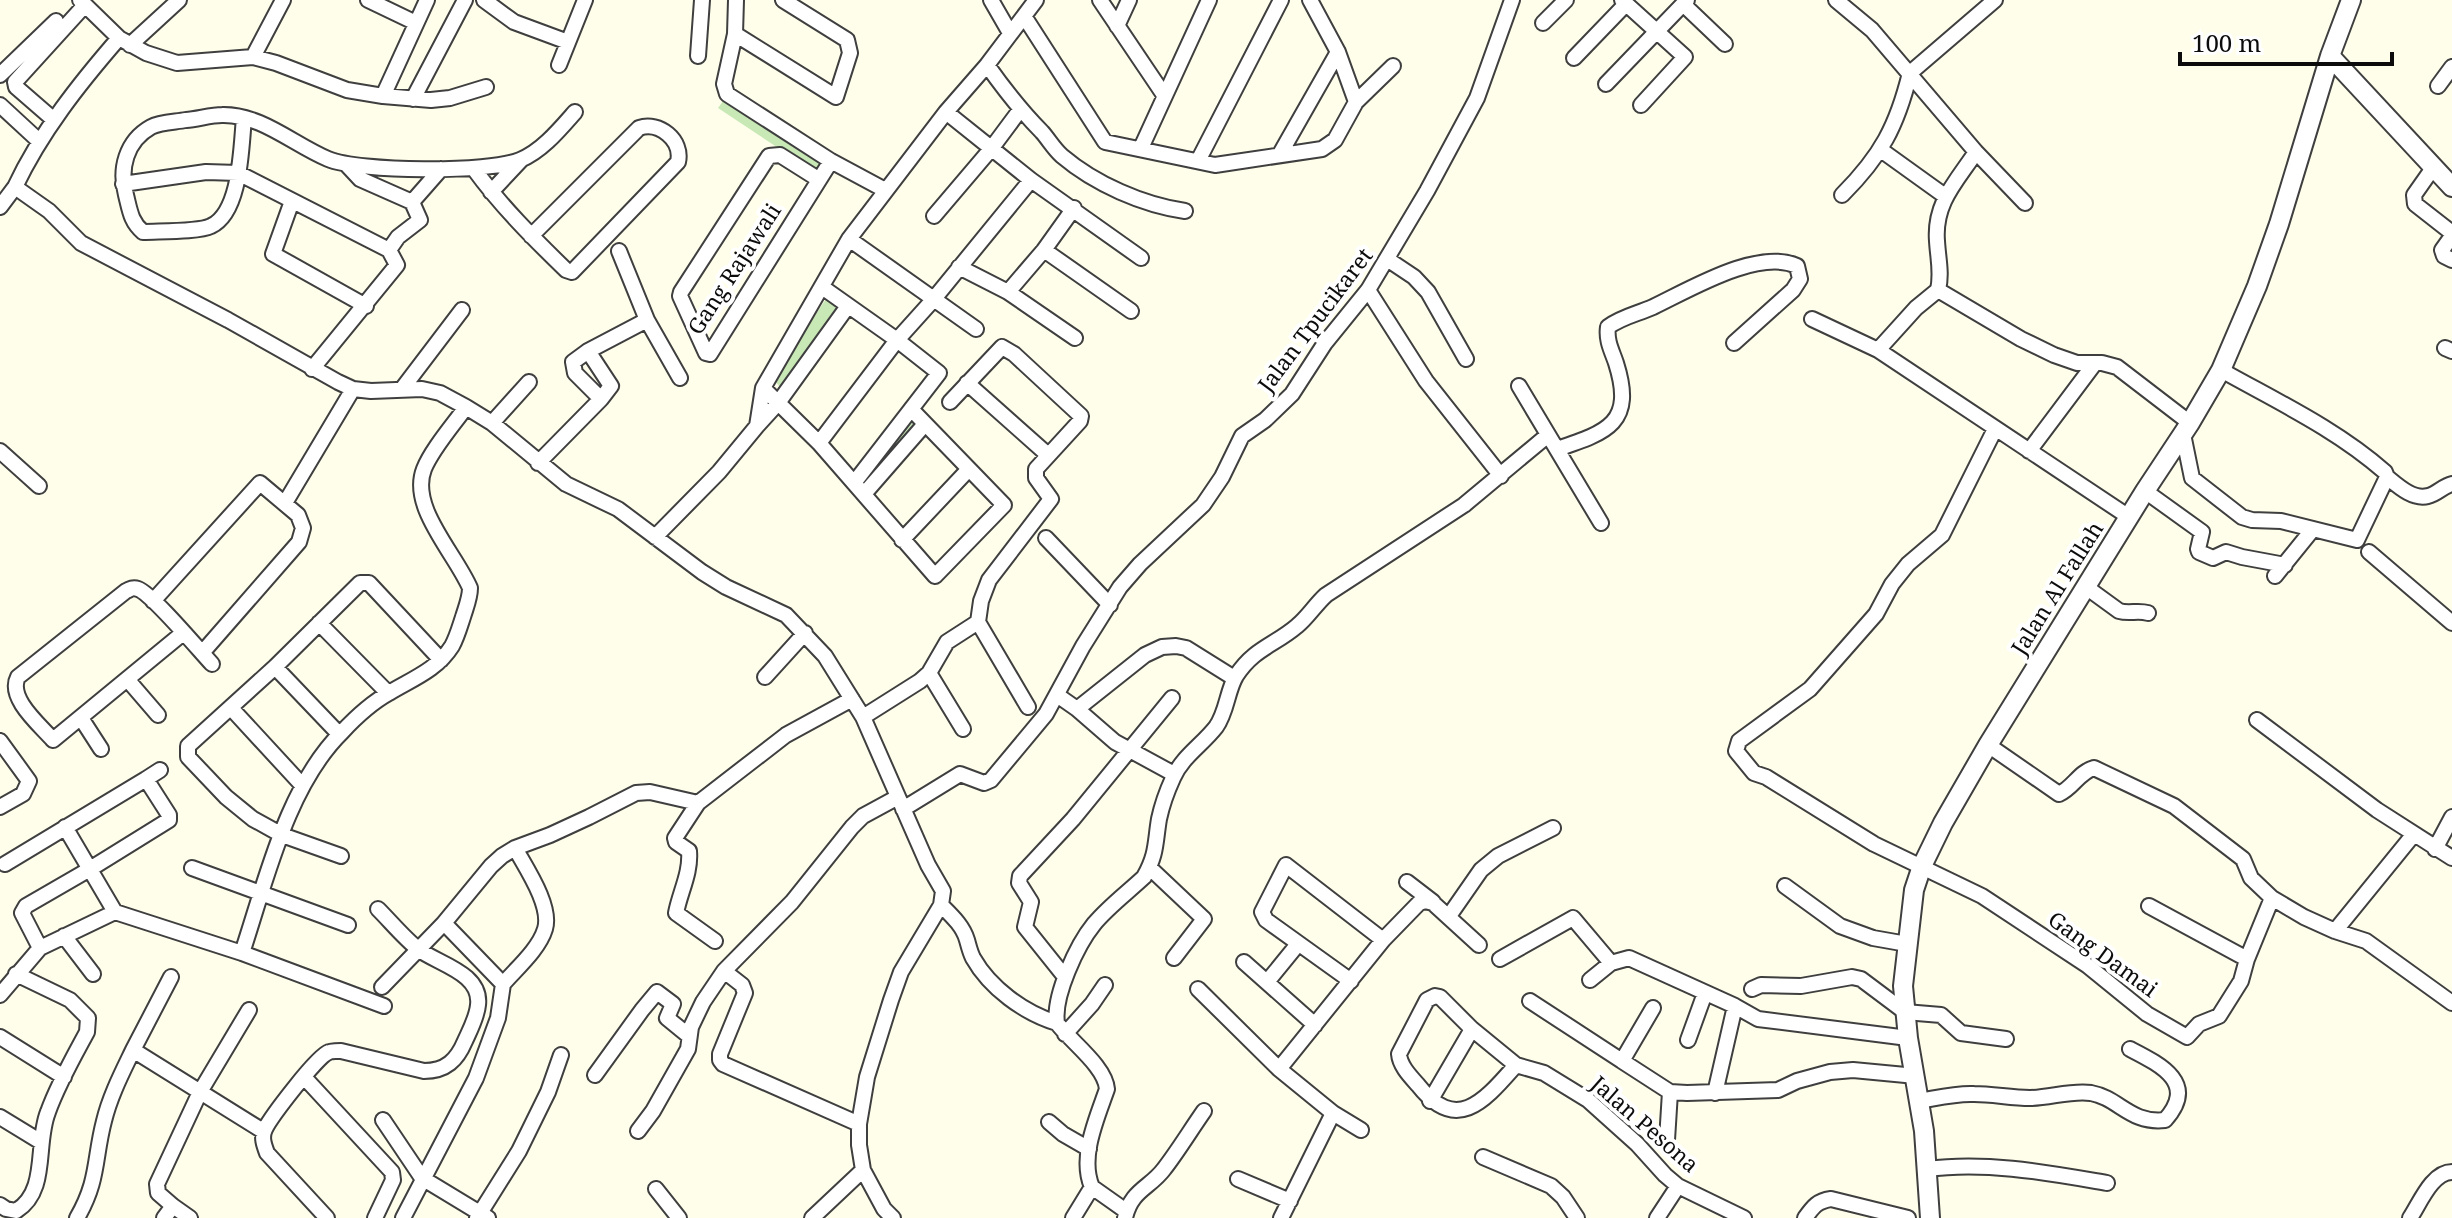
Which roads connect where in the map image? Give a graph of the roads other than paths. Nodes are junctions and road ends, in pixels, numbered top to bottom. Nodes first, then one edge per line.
1 (179, 0) edge
2 (283, 0) edge
3 (368, 0) edge
4 (427, 0) edge
5 (465, 0) edge
6 (484, 0) edge
7 (585, 0) edge
8 (702, 0) edge
9 (736, 0) edge
10 (783, 0) edge
11 (991, 0) edge
12 (1036, 0) edge
13 (1100, 0) edge
14 (1129, 0) edge
15 (1209, 0) edge
16 (1281, 0) edge
17 (1310, 0) edge
18 (1512, 0) edge
19 (1566, 0) edge
20 (1836, 0) edge
21 (1995, 0) edge
22 (2351, 0) edge
23 (1685, 2) edge
24 (82, 3) edge
25 (1631, 4) edge
26 (1024, 16) junction
27 (56, 21) dead end
28 (416, 23) junction
29 (1543, 23) dead end
30 (1117, 26) junction
31 (1657, 30) junction
32 (1010, 33) junction
33 (735, 34) junction
34 (125, 42) junction
35 (568, 42) junction
36 (1725, 44) dead end
37 (1338, 52) junction
38 (698, 56) dead end
39 (2330, 56) junction
40 (253, 57) junction
41 (1574, 58) dead end
42 (559, 65) dead end
43 (987, 65) junction
44 (1393, 66) dead end
45 (2452, 67) edge
46 (1910, 73) junction
47 (0, 75) edge
48 (1606, 84) dead end
49 (2438, 86) dead end
50 (486, 87) dead end
51 (1164, 95) junction
52 (383, 96) junction
53 (413, 99) junction
54 (1356, 102) junction
55 (0, 105) edge
56 (1641, 105) dead end
57 (1020, 110) junction
58 (575, 112) dead end
59 (946, 112) junction
60 (244, 118) junction
61 (54, 120) junction
62 (39, 141) junction
63 (1141, 148) junction
64 (991, 149) junction
65 (1881, 150) junction
66 (1976, 152) junction
67 (1280, 154) junction
68 (521, 160) junction
69 (831, 161) junction
70 (1198, 161) junction
71 (346, 164) junction
72 (2433, 168) junction
73 (441, 169) junction
74 (474, 169) junction
75 (238, 173) junction
76 (818, 179) junction
77 (1031, 180) junction
78 (123, 184) junction
79 (15, 187) junction
80 (2452, 187) edge
81 (882, 188) junction
82 (491, 192) junction
83 (1842, 195) dead end
84 (1945, 196) junction
85 (292, 201) junction
86 (412, 202) junction
87 (2025, 203) dead end
88 (0, 207) edge
89 (1074, 208) junction
90 (1185, 211) dead end
91 (934, 216) dead end
92 (2452, 234) edge
93 (531, 236) junction
94 (849, 239) junction
95 (389, 250) junction
96 (1044, 250) junction
97 (619, 251) dead end
98 (1141, 258) dead end
99 (1387, 259) junction
100 (2452, 260) edge
101 (959, 267) junction
102 (822, 287) junction
103 (1368, 290) junction
104 (1938, 290) junction
105 (1008, 292) junction
106 (933, 300) junction
107 (366, 306) junction
108 (848, 306) junction
109 (462, 310) dead end
110 (1131, 311) dead end
111 (1812, 319) dead end
112 (647, 320) junction
113 (976, 329) dead end
114 (1075, 338) dead end
115 (897, 340) junction
116 (1734, 343) dead end
117 (1878, 350) junction
118 (588, 351) junction
119 (1466, 359) dead end
120 (2095, 363) junction
121 (312, 369) junction
122 (2221, 370) junction
123 (680, 378) dead end
124 (529, 382) dead end
125 (967, 383) junction
126 (1519, 386) dead end
127 (763, 388) junction
128 (353, 389) junction
129 (402, 389) junction
130 (601, 399) junction
131 (950, 402) dead end
132 (778, 403) junction
133 (466, 407) junction
134 (911, 409) junction
135 (925, 424) junction
136 (757, 426) junction
137 (495, 427) junction
138 (2186, 428) junction
139 (1995, 429) junction
140 (1548, 435) junction
141 (819, 443) junction
142 (1557, 449) junction
143 (0, 451) edge
144 (2029, 451) junction
145 (1048, 455) junction
146 (538, 463) junction
147 (969, 469) junction
148 (1501, 476) junction
149 (2387, 477) junction
150 (2452, 484) edge
151 (39, 486) dead end
152 (859, 488) junction
153 (2145, 491) junction
154 (285, 503) junction
155 (2129, 517) junction
156 (1601, 523) dead end
157 (2313, 529) junction
158 (655, 537) junction
159 (1046, 538) dead end
160 (902, 540) junction
161 (2369, 552) dead end
162 (2086, 587) junction
163 (153, 601) junction
164 (1110, 605) junction
165 (2148, 613) dead end
166 (978, 622) junction
167 (319, 623) junction
168 (2452, 623) edge
169 (183, 633) junction
170 (805, 633) junction
171 (441, 660) junction
172 (275, 667) junction
173 (929, 673) junction
174 (765, 677) dead end
175 (1234, 678) junction
176 (127, 679) junction
177 (388, 693) junction
178 (1172, 698) dead end
179 (852, 699) junction
180 (1067, 701) junction
181 (1028, 707) dead end
182 (231, 708) junction
183 (158, 715) dead end
184 (863, 717) junction
185 (81, 718) junction
186 (2257, 720) dead end
187 (963, 729) dead end
188 (339, 734) junction
189 (0, 741) edge
190 (1988, 745) junction
191 (101, 749) dead end
192 (1131, 751) junction
193 (160, 770) dead end
194 (1174, 774) junction
195 (146, 779) junction
196 (302, 785) junction
197 (698, 803) junction
198 (900, 803) junction
199 (0, 807) edge
200 (2452, 817) edge
201 (65, 827) junction
202 (1553, 828) dead end
203 (2414, 834) junction
204 (282, 835) junction
205 (515, 848) junction
206 (2435, 849) junction
207 (341, 856) dead end
208 (2452, 858) edge
209 (5, 864) dead end
210 (1922, 866) junction
211 (192, 868) dead end
212 (1150, 868) junction
213 (90, 869) junction
214 (1407, 882) dead end
215 (1785, 886) dead end
216 (261, 894) junction
217 (2272, 898) junction
218 (1433, 903) junction
219 (941, 905) junction
220 (2149, 906) dead end
221 (378, 909) dead end
222 (115, 912) junction
223 (1449, 916) junction
224 (348, 925) dead end
225 (2335, 931) junction
226 (432, 935) junction
227 (64, 936) junction
228 (1383, 940) junction
229 (715, 941) dead end
230 (1298, 944) junction
231 (1907, 944) junction
232 (1479, 945) dead end
233 (40, 948) junction
234 (242, 953) junction
235 (1174, 958) dead end
236 (1500, 959) dead end
237 (2247, 959) junction
238 (1244, 962) dead end
239 (1611, 963) junction
240 (724, 971) junction
241 (16, 974) junction
242 (93, 974) dead end
243 (171, 977) dead end
244 (1065, 977) junction
245 (1590, 980) dead end
246 (1351, 981) junction
247 (1267, 982) junction
248 (503, 984) junction
249 (1105, 985) dead end
250 (382, 987) dead end
251 (1198, 989) dead end
252 (1752, 989) dead end
253 (1705, 993) junction
254 (0, 995) edge
255 (1530, 1001) dead end
256 (2452, 1003) edge
257 (384, 1006) dead end
258 (1735, 1006) junction
259 (1653, 1008) dead end
260 (249, 1010) dead end
261 (1905, 1012) junction
262 (1315, 1025) junction
263 (1061, 1029) junction
264 (1472, 1029) junction
265 (689, 1036) junction
266 (0, 1037) edge
267 (1908, 1038) junction
268 (2006, 1039) dead end
269 (1688, 1040) dead end
270 (2130, 1049) dead end
271 (133, 1050) junction
272 (561, 1055) dead end
273 (1622, 1061) junction
274 (1516, 1065) junction
275 (1279, 1069) junction
276 (595, 1075) dead end
277 (1916, 1076) junction
278 (64, 1077) junction
279 (304, 1077) junction
280 (200, 1092) junction
281 (1670, 1092) junction
282 (1715, 1093) junction
283 (1430, 1101) junction
284 (1919, 1101) junction
285 (1204, 1111) dead end
286 (1333, 1113) junction
287 (0, 1117) edge
288 (383, 1120) dead end
289 (1049, 1122) dead end
290 (859, 1124) junction
291 (1361, 1130) dead end
292 (263, 1131) junction
293 (638, 1131) dead end
294 (1667, 1140) dead end
295 (41, 1142) junction
296 (1089, 1149) junction
297 (1483, 1157) dead end
298 (1927, 1169) junction
299 (863, 1170) junction
300 (2452, 1172) edge
301 (422, 1178) junction
302 (1238, 1179) dead end
303 (2107, 1183) dead end
304 (1678, 1186) junction
305 (1092, 1187) junction
306 (656, 1189) dead end
307 (0, 1205) edge
308 (168, 1212) edge
309 (1286, 1213) edge
310 (1126, 1214) edge
311 (481, 1216) edge
312 (77, 1218) edge
313 (190, 1218) edge
314 (327, 1218) edge
315 (375, 1218) edge
316 (403, 1218) edge
317 (679, 1218) edge
318 (812, 1218) edge
319 (893, 1218) edge
320 (1073, 1218) edge
321 (1577, 1218) edge
322 (1657, 1218) edge
323 (1744, 1218) edge
324 (1805, 1218) edge
325 (1908, 1218) edge
326 (1930, 1218) edge
327 (2410, 1218) edge

1 - 34 street
2 - 40 street
3 - 28 street
4 - 28 street
5 - 53 street
6 - 35 street
7 - 35 street
8 - 38 street
9 - 33 street
10 - 33 street
11 - 32 street
12 - 26 street
13 - 30 street
14 - 30 street
15 - 51 street
16 - 70 street
17 - 37 street
18 - 99 street, Jalan Tpucikaret
19 - 29 street
20 - 46 street
21 - 46 street
22 - 39 street, Jalan Al Fallah
23 - 31 street
23 - 36 street
24 - 34 street
24 - 61 street
25 - 31 street
25 - 41 street
26 - 32 street
26 - 63 street
27 - 47 street
28 - 52 street
30 - 51 street
31 - 48 street
31 - 56 street
32 - 43 street
33 - 69 street
34 - 40 street
34 - 61 street
35 - 42 street
37 - 54 street
37 - 67 street
39 - 72 street
39 - 122 street, Jalan Al Fallah
40 - 52 street
43 - 57 street
43 - 59 street
44 - 54 street
45 - 49 street
46 - 65 street
46 - 66 street
50 - 53 street
51 - 63 street
52 - 53 street
54 - 67 street
55 - 62 street
57 - 64 street
57 - 90 street
58 - 68 street
59 - 64 street
59 - 81 street
60 - 71 street
60 - 75 street
60 - 78 street
61 - 62 street
62 - 79 street
63 - 70 street
64 - 77 street
64 - 91 street
65 - 83 street
65 - 84 street
66 - 84 street
66 - 87 street
67 - 70 street
68 - 74 street
68 - 82 street
69 - 76 street
69 - 81 street
71 - 73 street
71 - 86 street
72 - 80 street
72 - 92 street
73 - 74 street
73 - 86 street
74 - 82 street
75 - 78 street
75 - 78 street
75 - 85 street
76 - 76 street, Gang Rajawali
77 - 89 street
77 - 101 street
79 - 88 street
79 - 121 street
81 - 94 street
82 - 93 street
84 - 104 street
85 - 95 street
85 - 107 street
86 - 95 street
89 - 96 street
89 - 98 street
92 - 100 street
93 - 93 street
94 - 102 street
94 - 106 street
95 - 107 street
96 - 105 street
96 - 110 street
97 - 112 street
99 - 103 street, Jalan Tpucikaret
99 - 119 street
101 - 105 street
101 - 106 street
102 - 108 street
102 - 127 street
103 - 148 street
103 - 164 street, Jalan Tpucikaret
104 - 117 street
104 - 120 street
105 - 114 street
106 - 113 street
106 - 115 street
107 - 121 street
108 - 115 street
108 - 132 street
109 - 129 street
111 - 117 street
112 - 118 street
112 - 123 street
115 - 134 street
115 - 141 street
116 - 142 street
117 - 139 street
118 - 130 street
118 - 130 street
120 - 138 street
120 - 144 street
121 - 128 street
122 - 138 street, Jalan Al Fallah
122 - 149 street
124 - 137 street
125 - 131 street
125 - 145 street
125 - 145 street
126 - 140 street
127 - 132 street
127 - 136 street
128 - 129 street
128 - 154 street
129 - 133 street
130 - 146 street
132 - 136 street
132 - 141 street
133 - 137 street
133 - 171 street
134 - 135 street
134 - 152 street
135 - 147 street
135 - 152 street
136 - 158 street
137 - 146 street
138 - 153 street, Jalan Al Fallah
138 - 157 street
139 - 144 street
139 - 210 street
140 - 142 street
140 - 148 street
141 - 152 street
142 - 156 street
143 - 151 street
144 - 155 street
145 - 166 street
146 - 158 street
147 - 160 street
147 - 160 street
148 - 175 street
149 - 150 street
149 - 157 street
152 - 160 street
153 - 155 street, Jalan Al Fallah
153 - 157 street
154 - 163 street
154 - 169 street
155 - 162 street, Jalan Al Fallah
158 - 170 street
159 - 164 street
161 - 168 street
162 - 165 street
162 - 190 street, Jalan Al Fallah
163 - 169 street
163 - 185 street
164 - 180 street, Jalan Tpucikaret
166 - 173 street
166 - 181 street
167 - 171 street
167 - 172 street
167 - 177 street
169 - 176 street
170 - 174 street
170 - 179 street
171 - 177 street
172 - 182 street
172 - 188 street
173 - 184 street
173 - 187 street
175 - 180 street
175 - 194 street
176 - 183 street
176 - 185 street
177 - 188 street
178 - 192 street
179 - 184 street
179 - 197 street
180 - 192 street
180 - 198 street, Jalan Tpucikaret
182 - 196 street
182 - 204 street
184 - 198 street
185 - 191 street
186 - 203 street
188 - 196 street
189 - 199 street
190 - 210 street, Jalan Al Fallah
190 - 217 street
192 - 194 street
192 - 244 street
193 - 195 street
194 - 212 street
195 - 201 street
195 - 213 street
196 - 204 street
197 - 205 street
197 - 229 street
198 - 219 street
198 - 240 street
200 - 206 street
201 - 209 street
201 - 213 street
202 - 223 street
203 - 206 street
203 - 225 street
204 - 207 street
204 - 216 street
205 - 226 street
205 - 248 street
206 - 208 street
210 - 231 street, Jalan Al Fallah
210 - 237 street, Gang Damai
211 - 216 street
212 - 235 street
212 - 244 street
213 - 222 street
213 - 233 street
214 - 218 street
215 - 231 street
216 - 224 street
216 - 234 street
217 - 225 street
217 - 237 street
218 - 223 street
218 - 228 street
219 - 263 street
219 - 290 street
220 - 237 street
221 - 226 street
222 - 227 street
222 - 234 street
223 - 232 street
225 - 256 street
226 - 248 street
226 - 250 street
226 - 279 street
227 - 233 street
227 - 242 street
228 - 230 street
228 - 246 street
230 - 246 street
230 - 247 street
231 - 261 street, Jalan Al Fallah
233 - 241 street
234 - 257 street
236 - 239 street
238 - 247 street
239 - 245 street
239 - 253 street
240 - 265 street
240 - 290 street
241 - 254 street
241 - 278 street
243 - 271 street
244 - 263 street
246 - 262 street
247 - 262 street
248 - 301 street
249 - 263 street
251 - 275 street
252 - 261 street
253 - 258 street
253 - 269 street
255 - 273 street
258 - 267 street
258 - 282 street
259 - 273 street
260 - 280 street
261 - 267 street, Jalan Al Fallah
261 - 268 street
262 - 275 street
263 - 296 street
264 - 274 street, Jalan Pesona
264 - 283 street
264 - 283 street, Jalan Pesona
265 - 276 street
265 - 293 street
266 - 278 street
267 - 277 street, Jalan Al Fallah
270 - 284 street
271 - 280 street
271 - 312 street
272 - 311 street
273 - 281 street
274 - 283 street
274 - 304 street, Jalan Pesona
275 - 286 street
277 - 282 street
277 - 284 street, Jalan Al Fallah
278 - 295 street
279 - 292 street
279 - 315 street
280 - 292 street
280 - 308 street
281 - 282 street
281 - 294 street
284 - 298 street, Jalan Al Fallah
285 - 310 street
286 - 291 street
286 - 309 street
287 - 295 street
288 - 301 street
289 - 296 street
290 - 299 street
292 - 314 street
295 - 307 street
296 - 305 street
297 - 321 street
298 - 303 street
298 - 326 street, Jalan Al Fallah
299 - 318 street
299 - 319 street
300 - 327 street
301 - 311 street
301 - 316 street
302 - 309 street
304 - 322 street
304 - 323 street, Jalan Pesona
305 - 310 street
305 - 320 street
306 - 317 street
308 - 313 street
324 - 325 street

